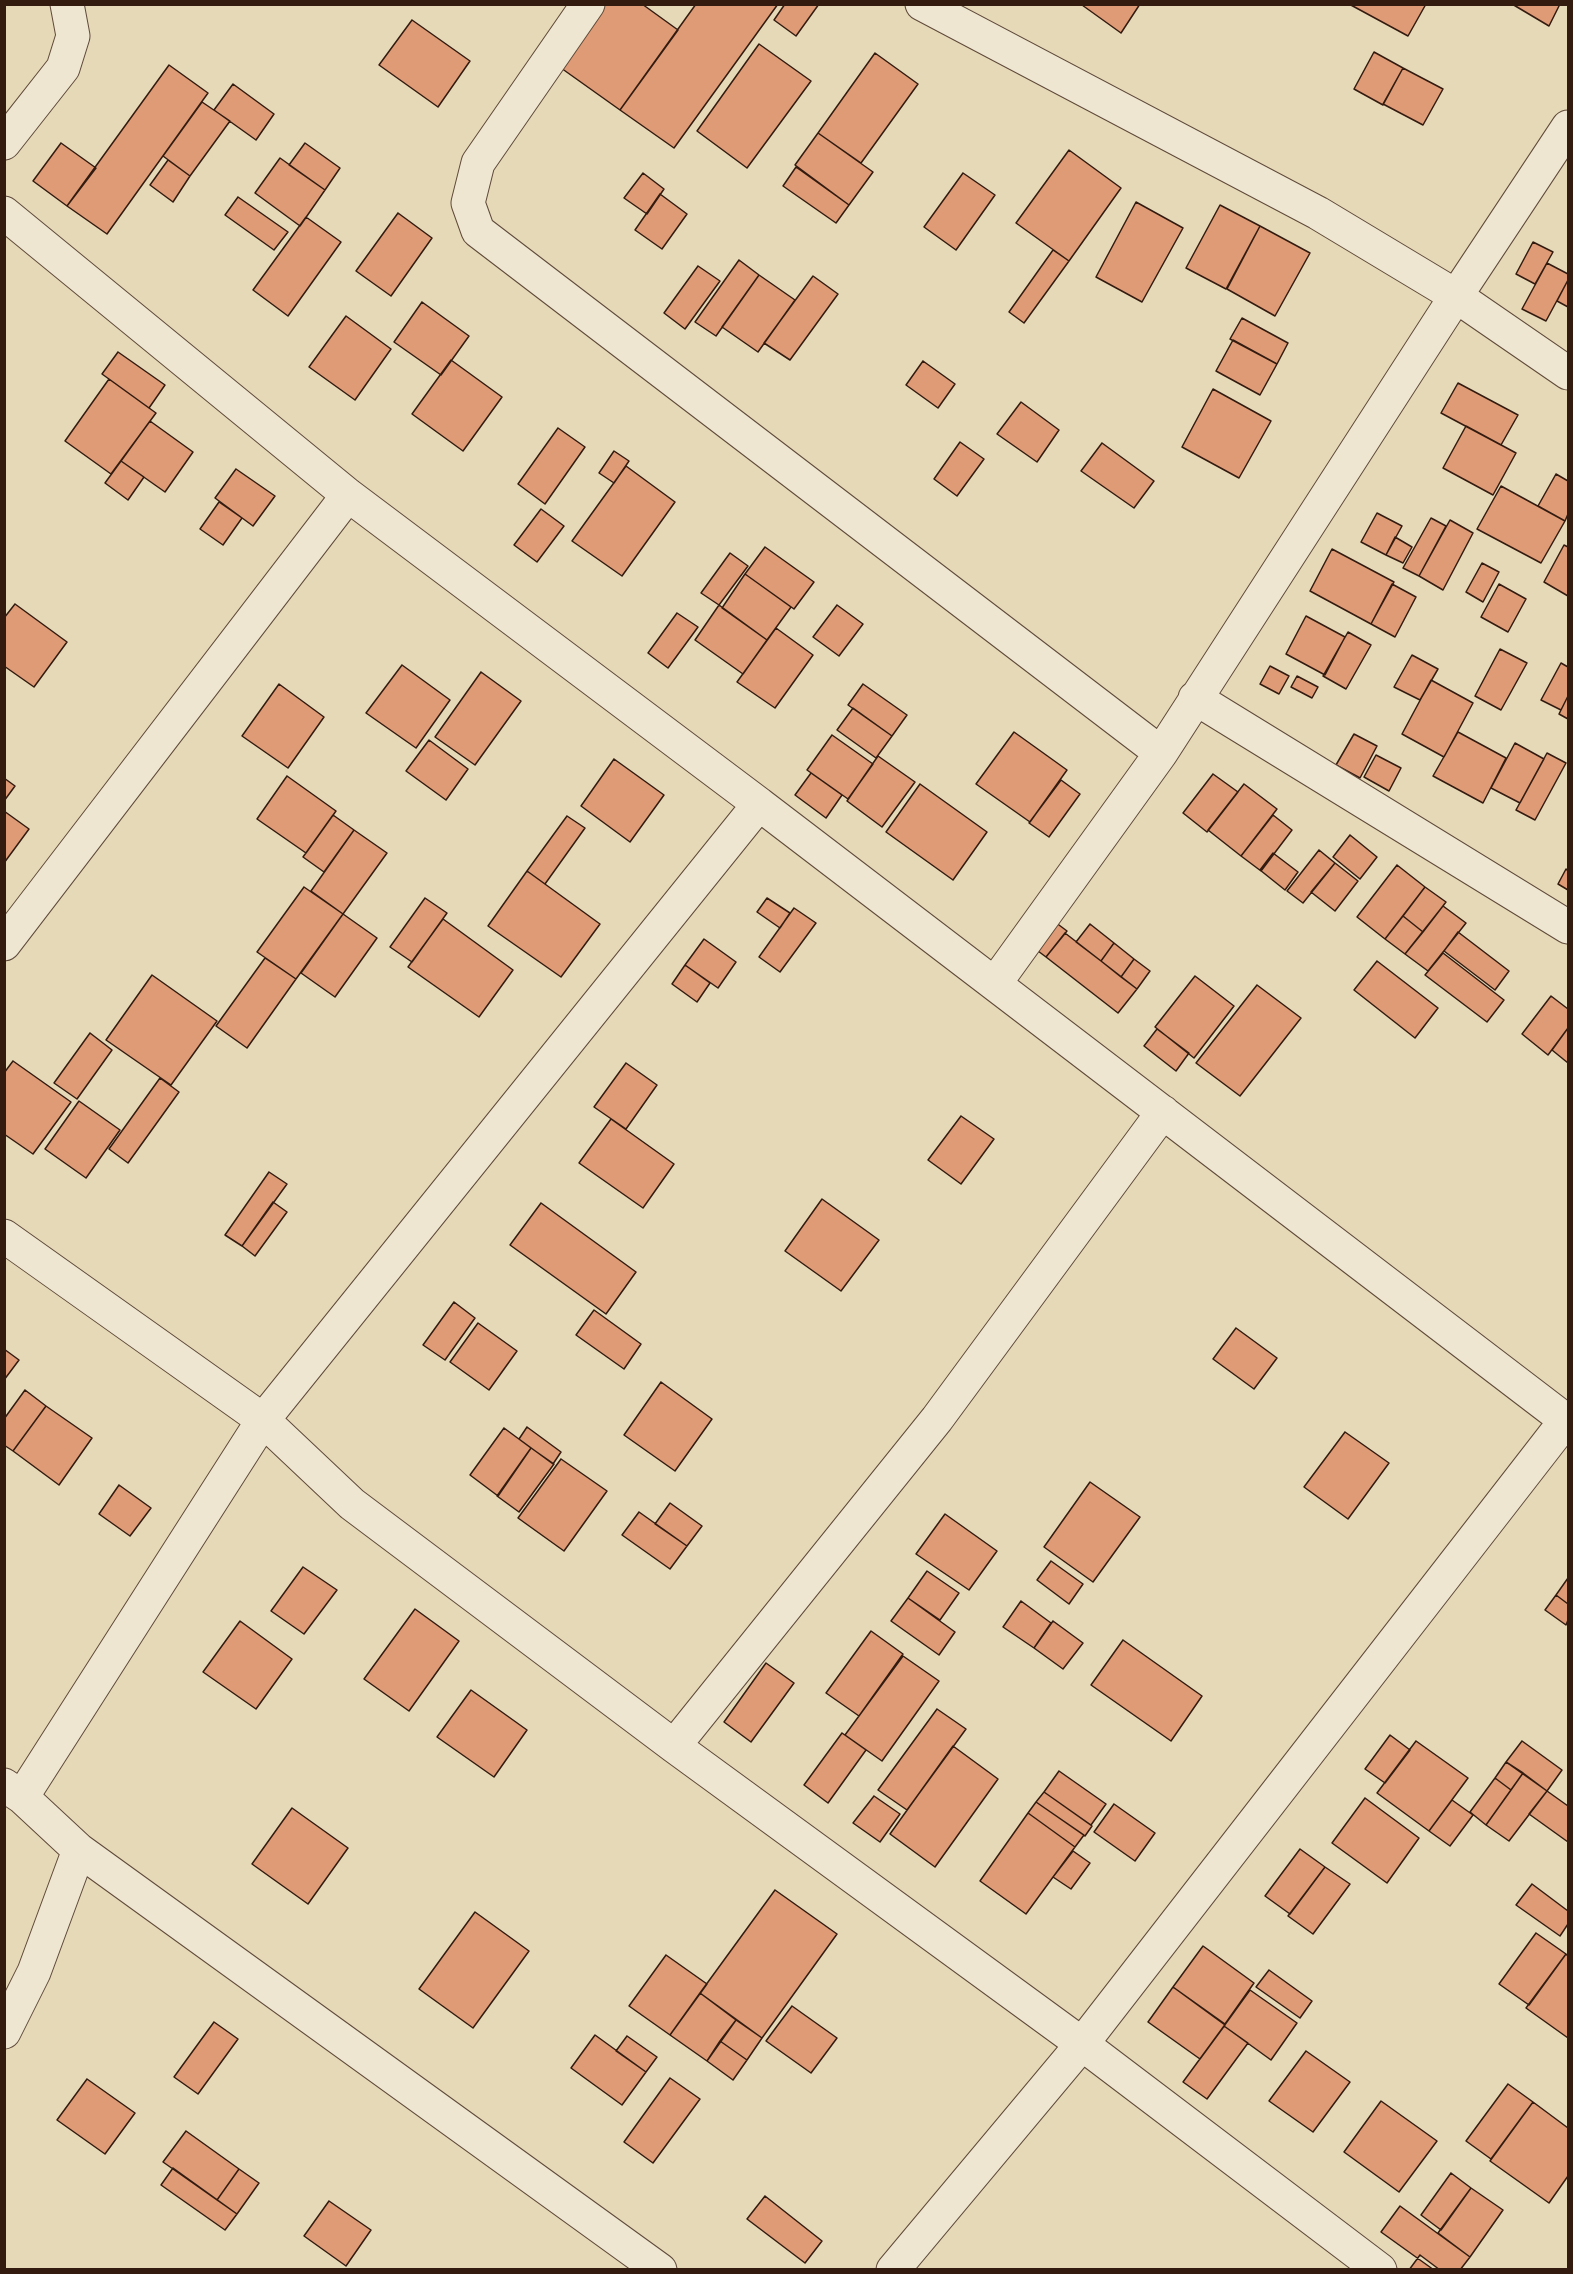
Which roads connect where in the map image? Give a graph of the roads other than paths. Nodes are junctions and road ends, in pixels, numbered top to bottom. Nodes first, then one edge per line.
1 (67, 4) edge
2 (588, 4) edge
3 (922, 4) edge
4 (1569, 127) edge
5 (4, 143) edge
6 (4, 213) edge
7 (1456, 296) junction
8 (1569, 373) edge
9 (348, 495) junction
10 (1195, 698) junction
11 (1161, 753) junction
12 (759, 804) junction
13 (1569, 927) edge
14 (4, 944) edge
15 (996, 982) junction
16 (1163, 1112) junction
17 (4, 1236) edge
18 (263, 1420) junction
19 (1567, 1421) edge
20 (674, 1746) junction
21 (13, 1791) edge
22 (79, 1850) junction
23 (4, 2032) edge
24 (1082, 2044) junction
25 (660, 2270) edge
26 (893, 2270) edge
27 (1380, 2270) edge

1 - 5 street
2 - 11 street
3 - 7 street
4 - 7 street
6 - 9 street
7 - 8 street
7 - 10 street
9 - 12 street
9 - 14 street
10 - 11 street
10 - 13 street
11 - 15 street
12 - 15 street
12 - 18 street
15 - 16 street
16 - 19 street
16 - 20 street
17 - 18 street
18 - 20 street
18 - 21 street
19 - 24 street
20 - 24 street
21 - 22 street
22 - 23 street
22 - 25 street
24 - 26 street
24 - 27 street

